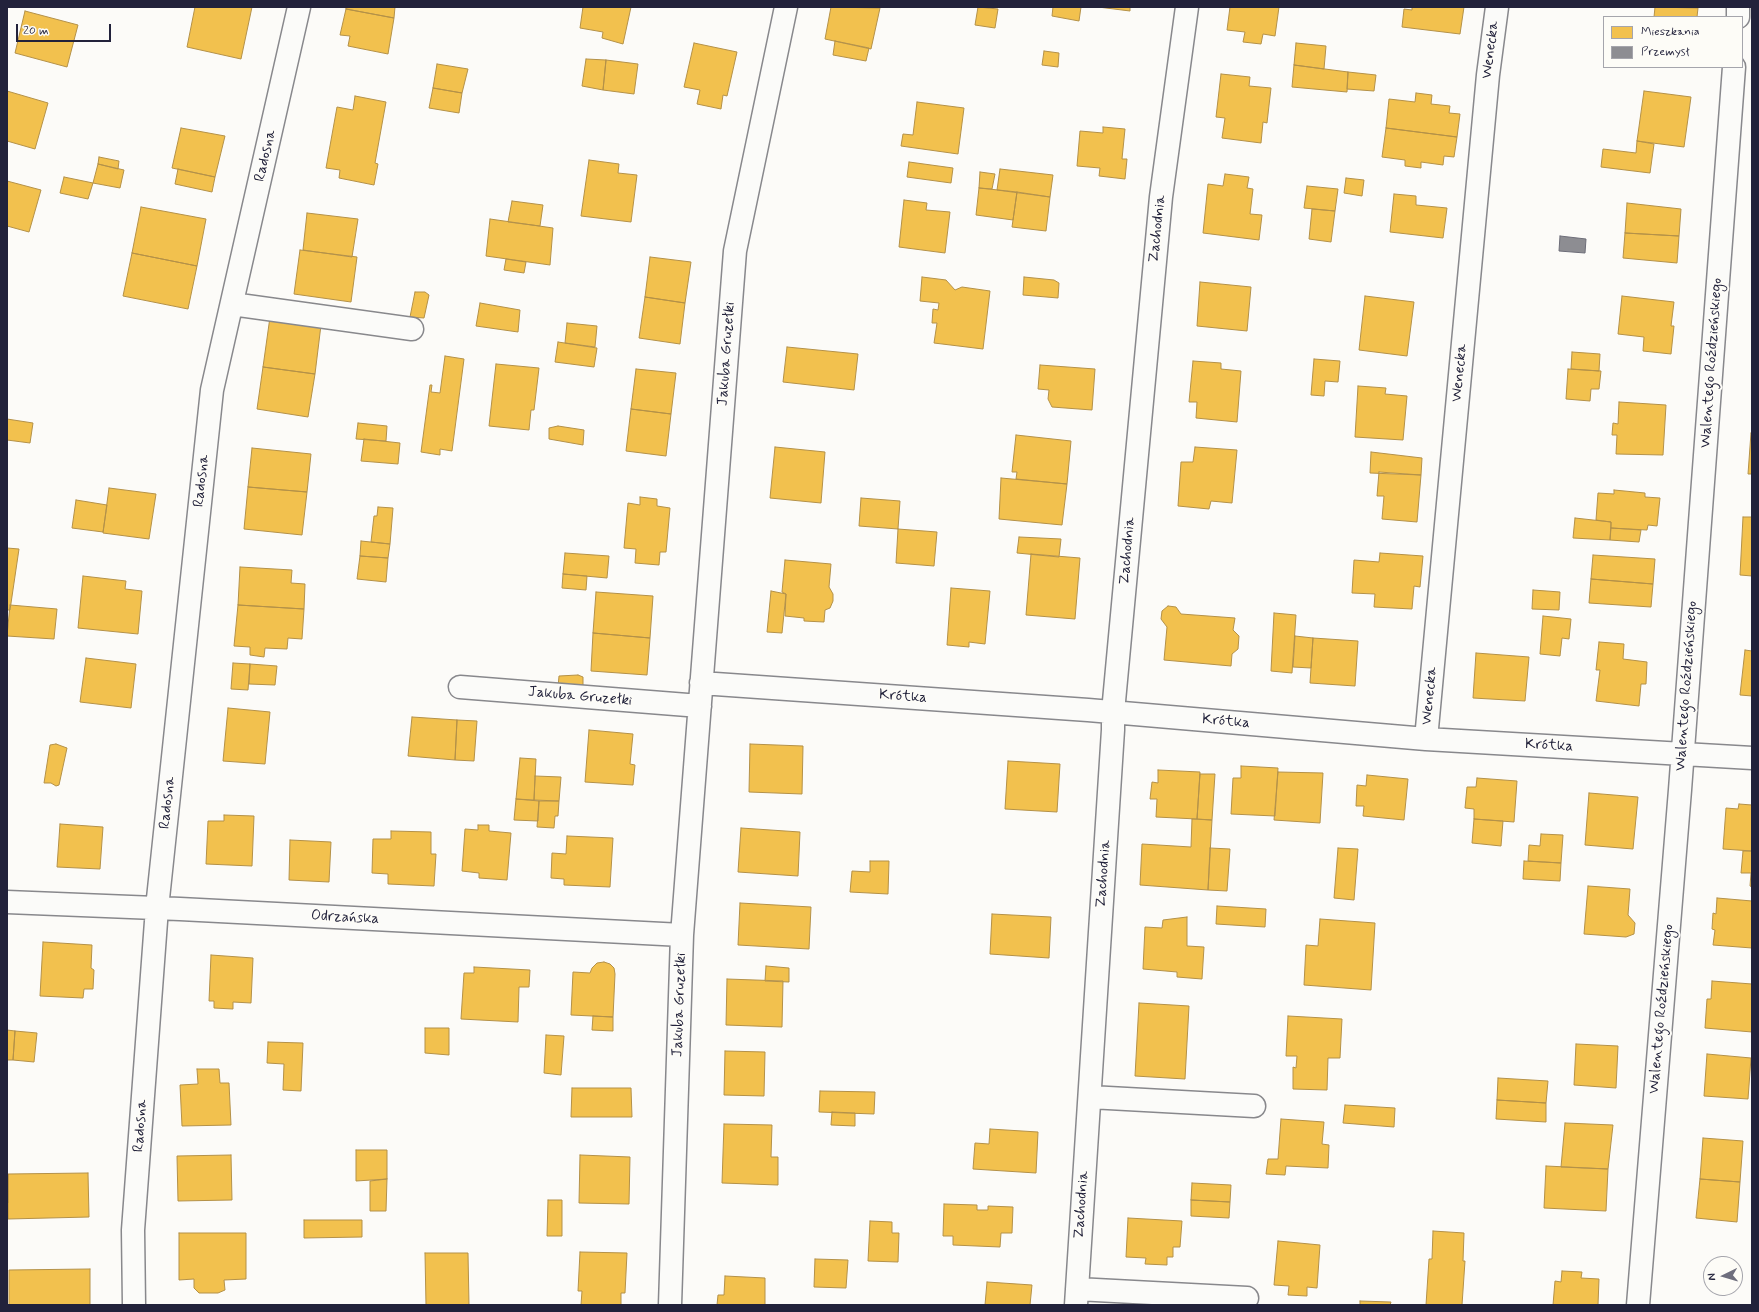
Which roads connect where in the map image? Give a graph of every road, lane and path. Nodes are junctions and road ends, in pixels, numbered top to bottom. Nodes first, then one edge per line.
1 (299, 7) edge
2 (786, 7) edge
3 (1187, 7) edge
4 (1497, 7) edge
5 (1734, 68) edge
6 (232, 304) junction
7 (412, 329) dead end
8 (701, 683) junction
9 (460, 687) dead end
10 (700, 706) junction
11 (1113, 712) junction
12 (1426, 739) junction
13 (1682, 754) junction
14 (1752, 758) edge
15 (7, 902) edge
16 (157, 908) junction
17 (682, 935) junction
18 (1090, 1097) junction
19 (1254, 1106) dead end
20 (1076, 1297) edge
21 (1248, 1298) dead end
22 (134, 1305) edge
23 (670, 1305) edge
24 (1638, 1305) edge

1 - 6 street, Radosna
2 - 8 street, Jakuba Gruzełki
3 - 11 street, Zachodnia
4 - 12 street, Wenecka
5 - 13 street, Walentego Roździeńskiego
6 - 7 street
6 - 16 street, Radosna
8 - 10 street, Jakuba Gruzełki
8 - 11 street, Krótka
9 - 10 street, Jakuba Gruzełki
10 - 17 street, Jakuba Gruzełki
11 - 12 street, Krótka
11 - 18 street, Zachodnia
12 - 13 street, Krótka
13 - 14 street, Krótka
13 - 24 street, Walentego Roździeńskiego
15 - 16 street, Odrzańska
16 - 17 street, Odrzańska
16 - 22 street, Radosna
17 - 23 street, Jakuba Gruzełki
18 - 19 street
18 - 20 street, Zachodnia
20 - 21 street, Zachodnia

